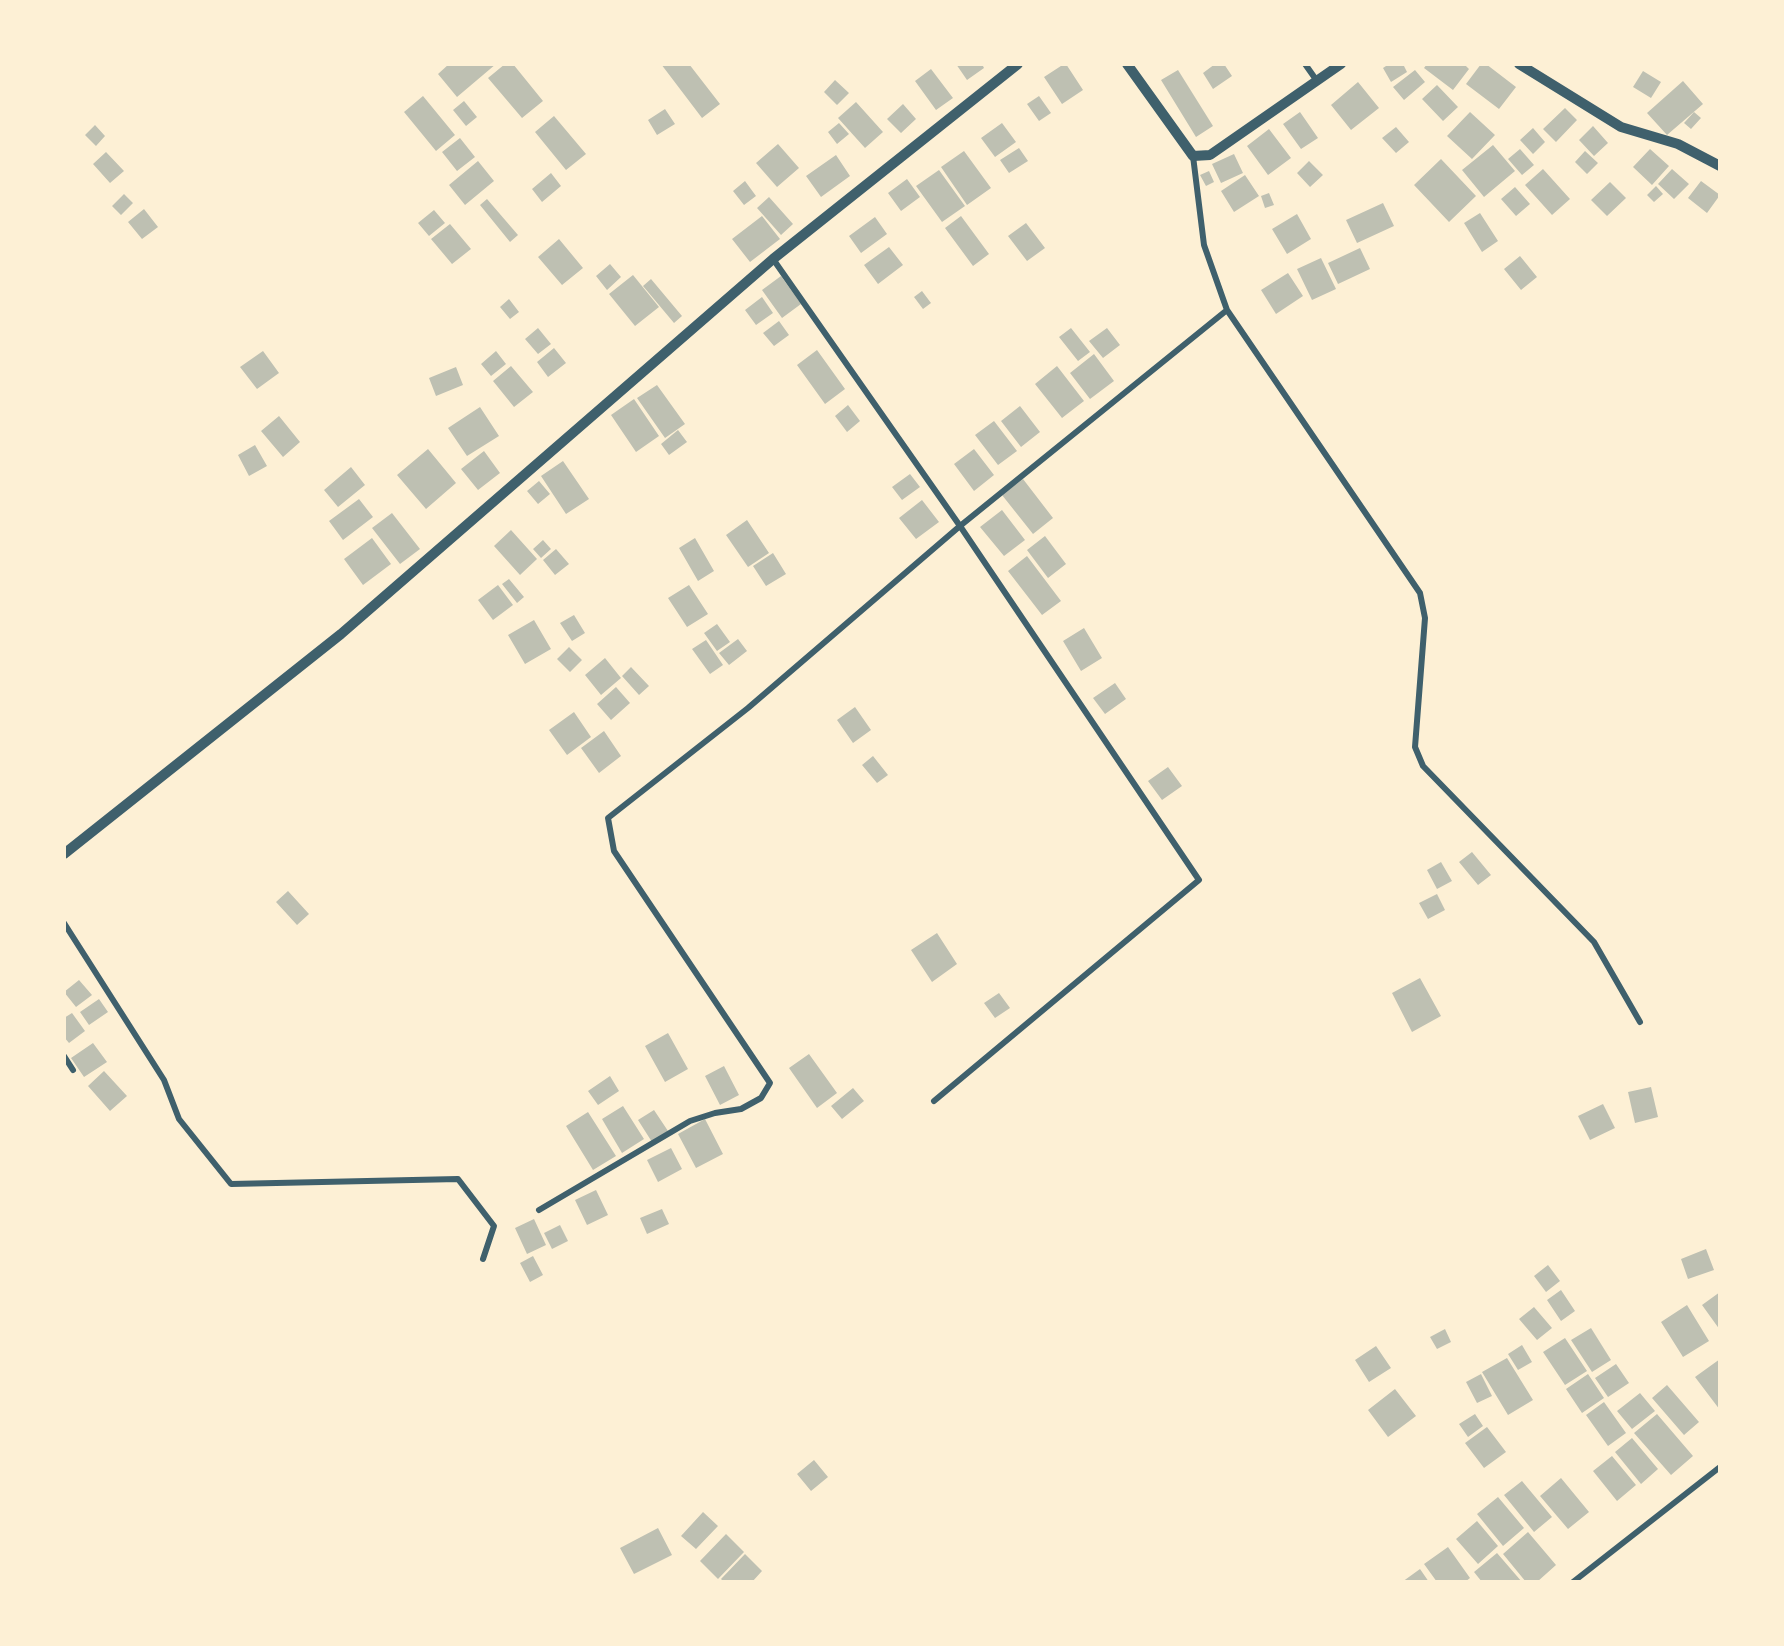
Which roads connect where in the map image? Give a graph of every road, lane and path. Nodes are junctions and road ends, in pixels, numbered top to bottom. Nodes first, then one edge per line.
1 (1018, 64) edge
2 (1127, 64) edge
3 (1305, 64) edge
4 (1341, 64) edge
5 (1520, 64) edge
6 (1317, 81) junction
7 (1193, 156) junction
8 (1719, 166) edge
9 (773, 259) junction
10 (1227, 310) junction
11 (960, 526) junction
12 (64, 854) edge
13 (64, 923) edge
14 (1640, 1022) dead end
15 (64, 1056) edge
16 (73, 1070) dead end
17 (934, 1101) dead end
18 (539, 1210) dead end
19 (483, 1259) dead end
20 (1719, 1467) edge
21 (1573, 1581) edge

1 - 9 street
2 - 7 street
3 - 6 street
4 - 6 street
5 - 8 street
6 - 7 street
7 - 10 street
9 - 11 street
9 - 12 street
10 - 11 street
10 - 14 street
11 - 17 street
11 - 18 street
13 - 19 street
15 - 16 street
20 - 21 street

